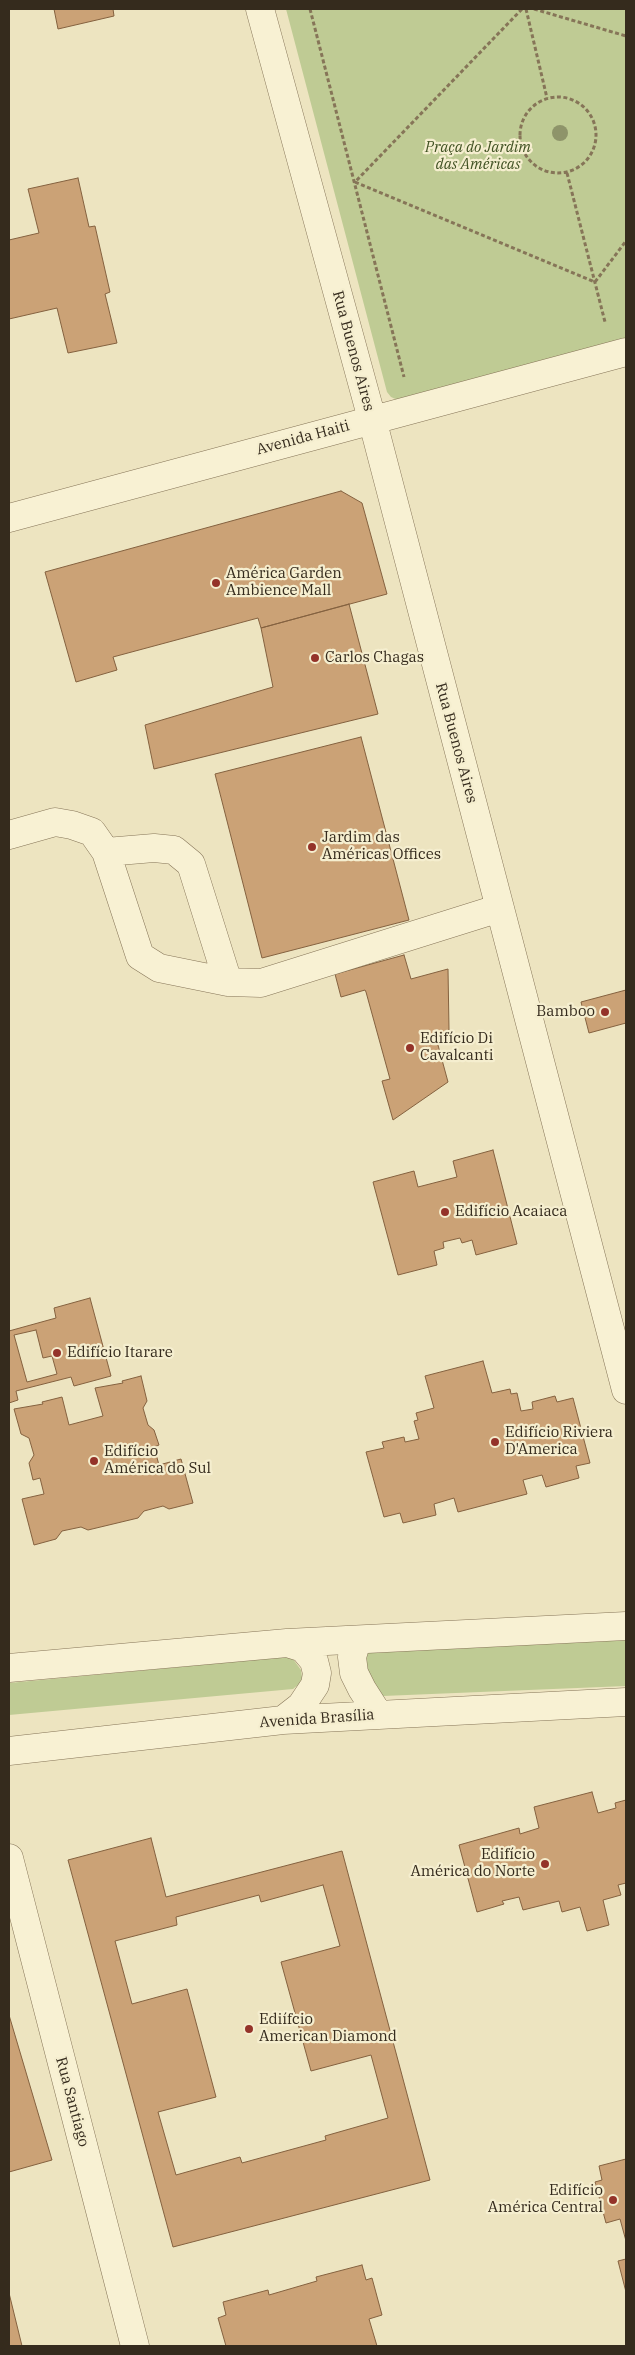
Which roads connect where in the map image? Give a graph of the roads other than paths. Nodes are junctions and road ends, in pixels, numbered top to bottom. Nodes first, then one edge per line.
1 (260, 9) edge
2 (626, 352) edge
3 (372, 419) junction
4 (9, 518) edge
5 (9, 835) edge
6 (106, 852) junction
7 (500, 908) junction
8 (228, 982) junction
9 (626, 1390) edge
10 (626, 1626) edge
11 (356, 1640) junction
12 (287, 1643) junction
13 (9, 1668) edge
14 (626, 1702) edge
15 (378, 1714) junction
16 (283, 1720) junction
17 (9, 1751) edge
18 (9, 1858) edge
19 (135, 2346) edge

1 - 3 street, Rua Buenos Aires
2 - 3 street, Avenida Haiti
3 - 4 street, Avenida Haiti
3 - 7 street, Rua Buenos Aires
5 - 6 street
6 - 8 street
6 - 8 street
7 - 8 street
7 - 9 street, Rua Buenos Aires
10 - 11 street
11 - 12 street
11 - 15 street
12 - 13 street
12 - 16 street
14 - 15 street, Avenida Brasília
15 - 16 street, Avenida Brasília
16 - 17 street, Avenida Brasília
18 - 19 street, Rua Santiago

